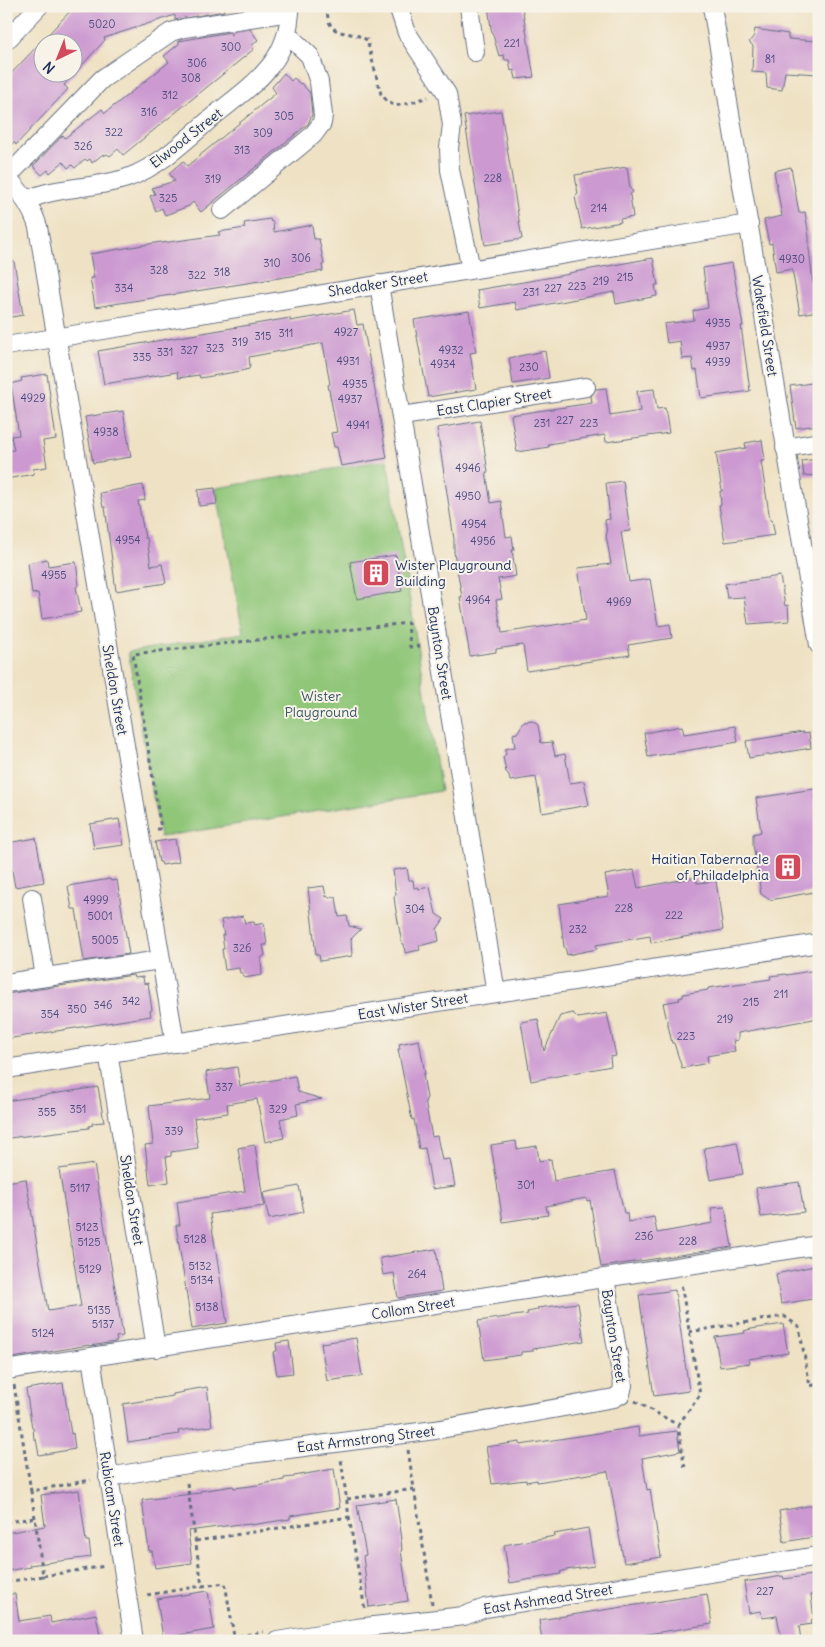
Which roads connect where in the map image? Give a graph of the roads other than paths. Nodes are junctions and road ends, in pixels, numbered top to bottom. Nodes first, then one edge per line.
1 (39, 6) edge
2 (398, 6) edge
3 (469, 6) edge
4 (712, 6) edge
5 (290, 9) edge
6 (287, 34) junction
7 (6, 41) edge
8 (475, 52) dead end
9 (6, 176) edge
10 (27, 200) junction
11 (222, 210) dead end
12 (749, 224) junction
13 (471, 269) junction
14 (379, 284) junction
15 (56, 338) junction
16 (6, 346) edge
17 (586, 387) dead end
18 (402, 416) junction
19 (819, 442) edge
20 (785, 448) junction
21 (814, 587) edge
22 (819, 645) edge
23 (32, 898) dead end
24 (819, 943) edge
25 (160, 960) junction
26 (45, 977) junction
27 (6, 983) edge
28 (496, 993) junction
29 (175, 1043) junction
30 (108, 1052) junction
31 (6, 1069) edge
32 (819, 1245) edge
33 (605, 1278) junction
34 (156, 1348) junction
35 (91, 1357) junction
36 (10, 1375) edge
37 (621, 1394) joint
38 (101, 1478) junction
39 (819, 1556) edge
40 (134, 1641) edge
41 (277, 1641) edge

1 - 7 street
2 - 13 street
3 - 8 street
4 - 12 street, Wakefield Street
5 - 6 street, Elwood Street
5 - 9 street
6 - 10 street, Elwood Street
6 - 11 street
9 - 10 street, Sheldon Street
10 - 15 street, Sheldon Street
12 - 13 street, Shedaker Street
12 - 20 street, Wakefield Street
13 - 14 street, Shedaker Street
14 - 15 street, Shedaker Street
14 - 18 street, Baynton Street
15 - 16 street, Shedaker Street
15 - 25 street, Sheldon Street
17 - 18 street, East Clapier Street
18 - 28 street, Baynton Street
19 - 20 street
20 - 21 street, Wakefield Street
21 - 22 street, Wakefield Street
23 - 26 street
24 - 28 street, East Wister Street
25 - 26 street
25 - 29 street, Sheldon Street
26 - 27 street
28 - 29 street, East Wister Street
29 - 30 street, East Wister Street
30 - 31 street, East Wister Street
30 - 34 street, Sheldon Street
32 - 33 street, Collom Street
33 - 34 street, Collom Street
33 - 37 street, Baynton Street
34 - 35 street, Collom Street
35 - 36 street, Collom Street
35 - 38 street, Rubicam Street
37 - 38 street, East Armstrong Street
38 - 40 street, Rubicam Street
39 - 41 street, East Ashmead Street

